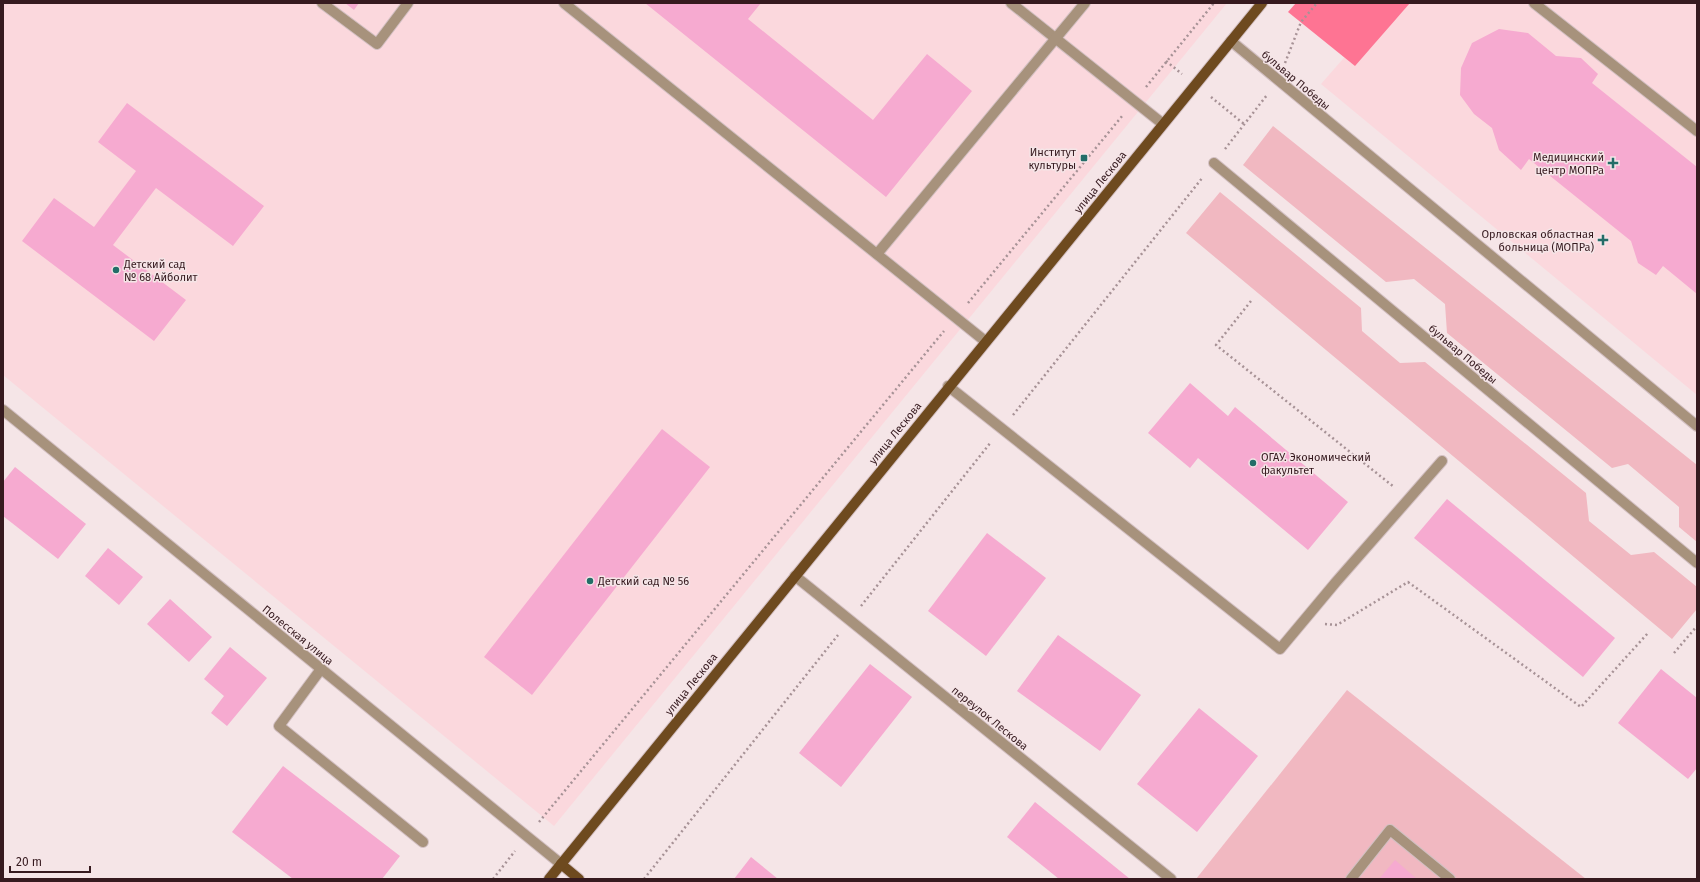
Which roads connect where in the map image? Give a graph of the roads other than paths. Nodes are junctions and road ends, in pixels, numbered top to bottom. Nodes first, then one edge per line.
1 (322, 3) edge
2 (408, 3) edge
3 (564, 3) edge
4 (1011, 3) edge
5 (1085, 3) edge
6 (1262, 3) edge
7 (1534, 3) edge
8 (1056, 38) junction
9 (1231, 41) junction
10 (1163, 124) junction
11 (1697, 131) edge
12 (1214, 163) road end
13 (877, 254) junction
14 (985, 341) junction
15 (948, 386) junction
16 (3, 410) edge
17 (1697, 426) edge
18 (1442, 461) dead end
19 (1697, 563) edge
20 (795, 576) junction
21 (321, 669) junction
22 (423, 842) dead end
23 (560, 864) junction
24 (549, 879) edge
25 (578, 879) edge
26 (1171, 879) edge
27 (1351, 879) edge
28 (1450, 879) edge

1 - 2 street
3 - 13 street
4 - 8 street
5 - 8 street
6 - 9 main road, улица Лескова
7 - 11 street
8 - 10 street
8 - 13 street
9 - 10 main road, улица Лескова
9 - 17 street, бульвар Победы
10 - 14 main road, улица Лескова
12 - 19 street, бульвар Победы
13 - 14 street
14 - 15 main road, улица Лескова
15 - 18 street
15 - 20 main road, улица Лескова
16 - 21 street, Полесская улица
20 - 23 main road, улица Лескова
20 - 26 street, переулок Лескова
21 - 22 street
21 - 23 street, Полесская улица
23 - 24 main road, улица Лескова
23 - 25 main road, Полесская улица
27 - 28 street

